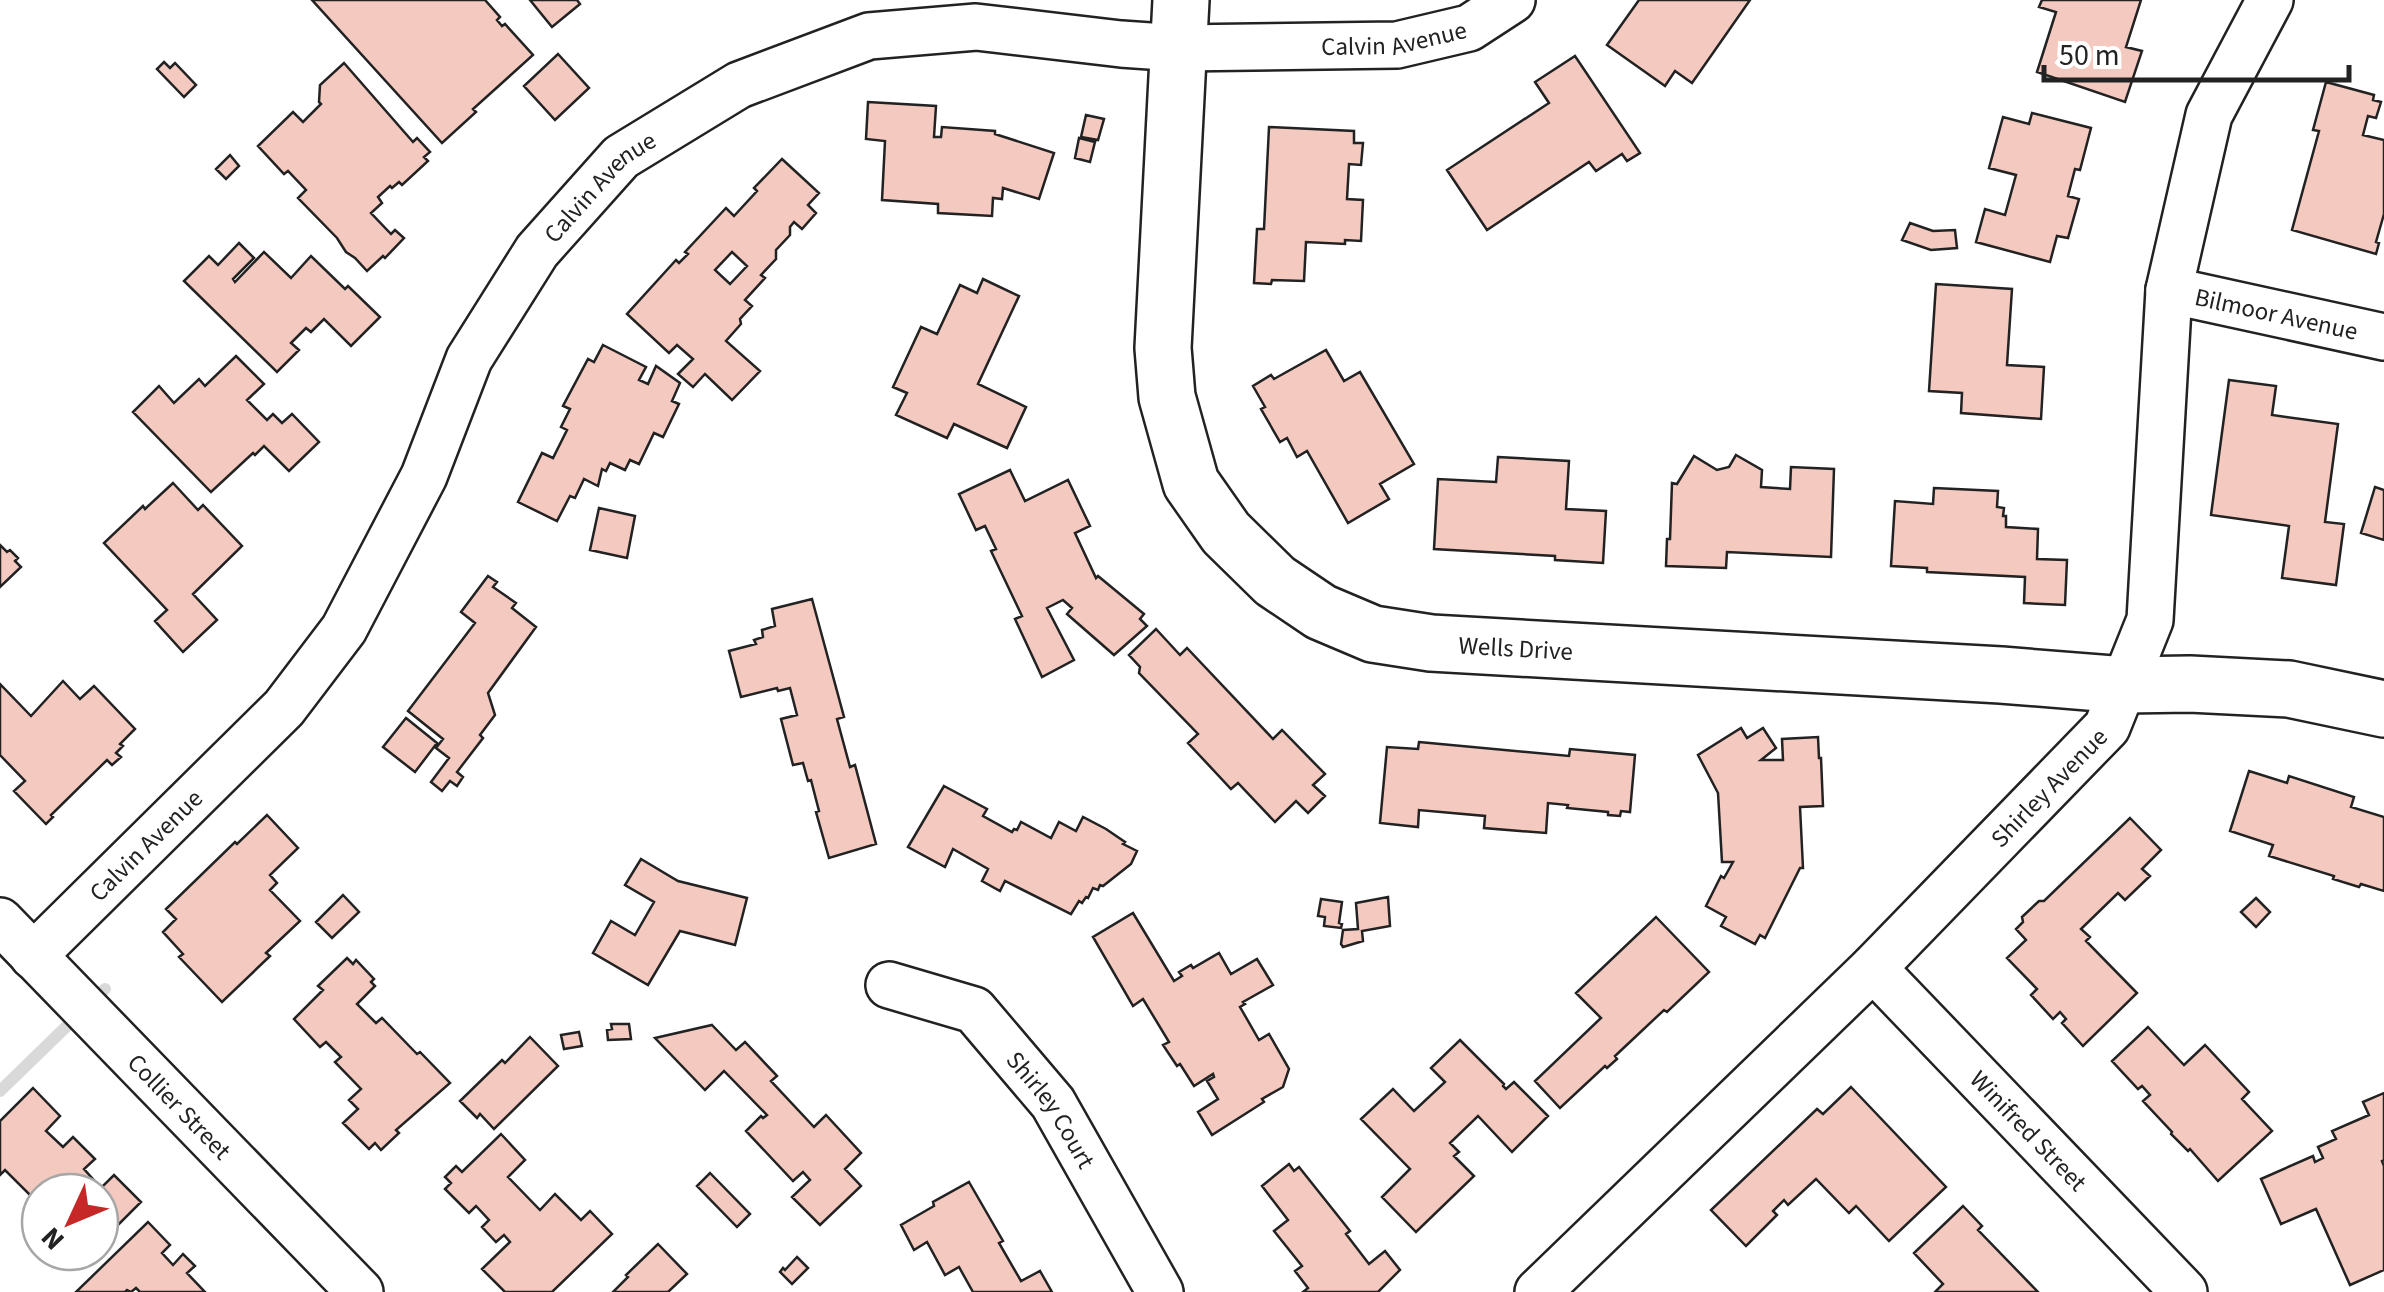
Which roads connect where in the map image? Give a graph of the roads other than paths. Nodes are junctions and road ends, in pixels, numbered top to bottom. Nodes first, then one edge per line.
1 (1512, 0) edge
2 (2270, 0) edge
3 (1180, 24) edge
4 (2170, 290) junction
5 (2384, 337) edge
6 (2125, 684) junction
7 (2384, 709) edge
8 (0, 921) edge
9 (33, 956) junction
10 (1873, 968) junction
11 (889, 985) dead end
12 (360, 1292) edge
13 (1160, 1292) edge
14 (1538, 1292) edge
15 (2184, 1292) edge

1 - 3 street, Calvin Avenue
2 - 4 street, Shirley Avenue
3 - 6 main road, Wells Drive
3 - 9 street, Calvin Avenue
4 - 5 street, Bilmoor Avenue
4 - 6 street, Shirley Avenue
6 - 7 main road, Wells Drive
6 - 10 street, Shirley Avenue
8 - 9 street, Collier Street
9 - 12 street, Collier Street
10 - 14 street, Shirley Avenue
10 - 15 street, Winifred Street
11 - 13 street, Shirley Court

